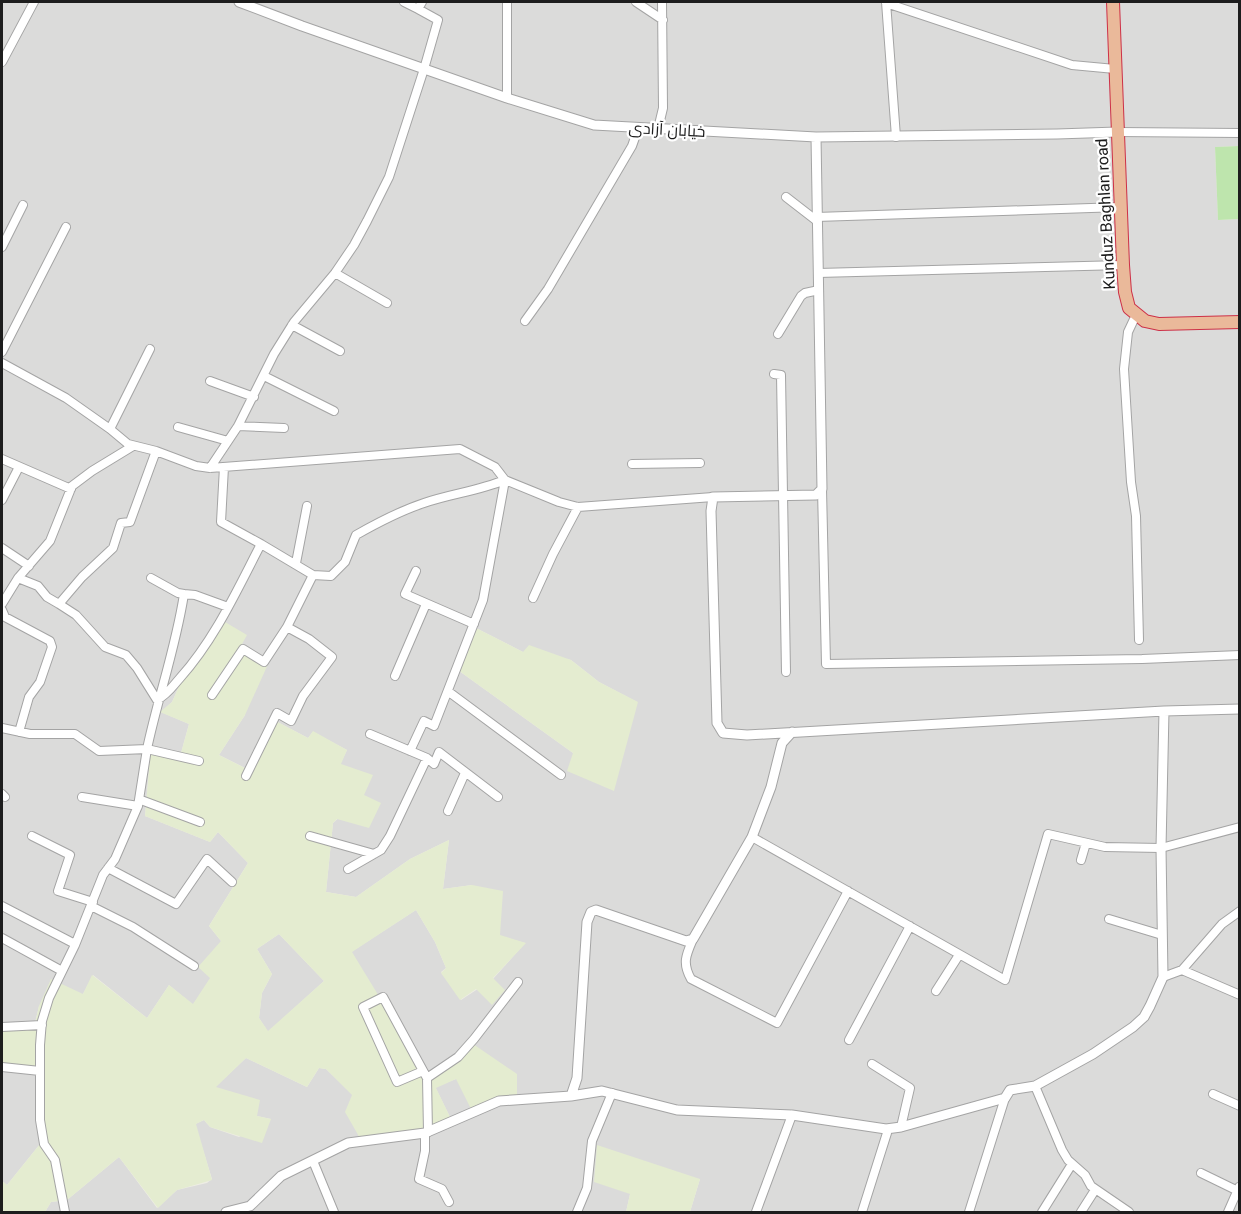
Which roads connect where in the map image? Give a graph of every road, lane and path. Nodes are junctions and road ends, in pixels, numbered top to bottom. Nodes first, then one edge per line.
1 (34, 2) edge
2 (239, 2) edge
3 (404, 2) edge
4 (507, 2) edge
5 (636, 2) edge
6 (662, 2) edge
7 (886, 2) edge
8 (1113, 2) edge
9 (420, 5) edge
10 (663, 20) junction
11 (2, 62) edge
12 (424, 69) junction
13 (1115, 69) junction
14 (507, 98) junction
15 (638, 129) junction
16 (658, 129) junction
17 (1116, 132) junction
18 (1239, 133) edge
19 (816, 137) junction
20 (896, 137) junction
21 (786, 197) dead end
22 (23, 205) dead end
23 (1121, 207) junction
24 (816, 219) junction
25 (66, 227) dead end
26 (2, 247) edge
27 (1123, 265) junction
28 (335, 273) junction
29 (818, 273) junction
30 (819, 290) junction
31 (387, 303) dead end
32 (1136, 315) junction
33 (525, 321) dead end
34 (1239, 322) edge
35 (292, 325) junction
36 (778, 334) dead end
37 (150, 349) dead end
38 (340, 351) dead end
39 (2, 352) edge
40 (2, 363) edge
41 (774, 374) dead end
42 (264, 376) junction
43 (210, 381) dead end
44 (254, 397) junction
45 (334, 411) dead end
46 (238, 426) junction
47 (178, 427) dead end
48 (284, 428) dead end
49 (110, 429) junction
50 (228, 441) junction
51 (133, 446) junction
52 (156, 451) junction
53 (2, 459) edge
54 (700, 463) dead end
55 (632, 464) dead end
56 (20, 467) junction
57 (224, 467) junction
58 (210, 468) junction
59 (505, 480) junction
60 (71, 489) junction
61 (822, 489) junction
62 (784, 494) junction
63 (712, 498) junction
64 (2, 500) edge
65 (307, 506) dead end
66 (578, 507) junction
67 (261, 544) junction
68 (2, 548) edge
69 (296, 563) junction
70 (29, 566) junction
71 (416, 571) dead end
72 (313, 575) junction
73 (18, 578) junction
74 (151, 578) dead end
75 (184, 594) junction
76 (533, 598) dead end
77 (426, 603) junction
78 (2, 604) edge
79 (59, 604) junction
80 (228, 607) junction
81 (2, 610) edge
82 (474, 624) junction
83 (287, 627) junction
84 (1139, 640) dead end
85 (1239, 655) edge
86 (786, 672) dead end
87 (395, 676) dead end
88 (449, 692) junction
89 (212, 695) dead end
90 (157, 700) junction
91 (1239, 709) edge
92 (1164, 711) junction
93 (2, 728) edge
94 (20, 732) junction
95 (792, 732) junction
96 (772, 733) junction
97 (370, 734) dead end
98 (782, 743) junction
99 (147, 749) junction
100 (410, 751) junction
101 (427, 758) junction
102 (199, 761) dead end
103 (465, 773) junction
104 (561, 775) dead end
105 (246, 776) dead end
106 (82, 797) dead end
107 (498, 797) dead end
108 (139, 803) junction
109 (448, 811) dead end
110 (200, 822) dead end
111 (1239, 827) edge
112 (32, 836) dead end
113 (310, 836) dead end
114 (752, 837) junction
115 (1086, 843) junction
116 (1161, 848) junction
117 (374, 854) junction
118 (1081, 860) dead end
119 (108, 868) junction
120 (348, 868) dead end
121 (232, 882) dead end
122 (848, 891) junction
123 (92, 904) junction
124 (2, 906) edge
125 (1239, 911) edge
126 (1109, 919) dead end
127 (910, 926) junction
128 (1162, 935) junction
129 (2, 938) edge
130 (693, 939) junction
131 (75, 944) junction
132 (959, 955) junction
133 (194, 966) dead end
134 (1182, 970) junction
135 (62, 971) junction
136 (1163, 977) junction
137 (518, 982) dead end
138 (936, 991) dead end
139 (1239, 995) edge
140 (42, 1025) junction
141 (2, 1027) edge
142 (849, 1040) dead end
143 (872, 1064) dead end
144 (2, 1067) edge
145 (40, 1071) junction
146 (425, 1074) junction
147 (577, 1078) junction
148 (1035, 1086) junction
149 (594, 1093) junction
150 (612, 1093) junction
151 (1214, 1094) dead end
152 (571, 1096) junction
153 (1005, 1098) junction
154 (1239, 1106) edge
155 (792, 1115) junction
156 (901, 1127) junction
157 (886, 1129) junction
158 (426, 1132) junction
159 (312, 1161) junction
160 (1072, 1164) junction
161 (1201, 1173) dead end
162 (1239, 1189) edge
163 (1095, 1190) junction
164 (449, 1202) dead end
165 (1233, 1209) edge
166 (65, 1212) edge
167 (226, 1212) edge
168 (334, 1212) edge
169 (577, 1212) edge
170 (756, 1212) edge
171 (862, 1212) edge
172 (969, 1212) edge
173 (1042, 1212) edge
174 (1081, 1212) edge
175 (1129, 1212) edge

1 - 11 street
2 - 12 street, خیابان آزادی
3 - 9 street
4 - 14 street
5 - 10 street
6 - 10 street
7 - 13 street
7 - 20 street
8 - 13 highway, Kunduz Baghlan road
9 - 12 street
10 - 16 street
12 - 14 street, خیابان آزادی
12 - 28 street
13 - 17 highway, Kunduz Baghlan road
14 - 15 street, خیابان آزادی
15 - 16 street, خیابان آزادی
15 - 33 street
16 - 19 street, خیابان آزادی
17 - 18 street
17 - 20 street, خیابان آزادی
17 - 23 highway, Kunduz Baghlan road
19 - 20 street, خیابان آزادی
19 - 24 street
21 - 24 street
22 - 26 street
23 - 24 street
23 - 27 highway, Kunduz Baghlan road
24 - 29 street
25 - 39 street
27 - 29 street
27 - 32 highway, Kunduz Baghlan road
28 - 31 street
28 - 35 street
29 - 30 street
30 - 36 street
30 - 61 street
32 - 34 highway
32 - 84 street
35 - 38 street
35 - 42 street
37 - 49 street
40 - 49 street
41 - 62 street
42 - 44 street
42 - 45 street
43 - 44 street
44 - 46 street
46 - 48 street
46 - 50 street
47 - 50 street
49 - 51 street
50 - 58 street
51 - 52 street
51 - 60 street
52 - 58 street
52 - 79 street
53 - 56 street
54 - 55 street
56 - 60 street
56 - 64 street
57 - 58 street
57 - 59 street
57 - 67 street
59 - 66 street
59 - 72 street
59 - 82 street
60 - 70 street
61 - 62 street
61 - 85 street
62 - 63 street
62 - 86 street
63 - 66 street
63 - 96 street
65 - 69 street
66 - 76 street
67 - 69 street
67 - 80 street
68 - 70 street
69 - 72 street
70 - 73 street
71 - 77 street
72 - 83 street
73 - 78 street
73 - 79 street
74 - 75 street
75 - 80 street
75 - 90 street
77 - 82 street
77 - 87 street
79 - 90 street
80 - 90 street
81 - 94 street
82 - 88 street
83 - 89 street
83 - 105 street
88 - 100 street
88 - 104 street
90 - 99 street
91 - 92 street
92 - 95 street
92 - 116 street
93 - 94 street
94 - 99 street
95 - 96 street
95 - 98 street
96 - 98 street
97 - 100 street
98 - 114 street
99 - 102 street
99 - 108 street
100 - 101 street
101 - 103 street
101 - 117 street
103 - 107 street
103 - 109 street
106 - 108 street
108 - 110 street
108 - 119 street
111 - 116 street
112 - 123 street
113 - 117 street
114 - 122 street
114 - 130 street
115 - 116 street
115 - 118 street
115 - 132 street
116 - 128 street
117 - 120 street
119 - 121 street
119 - 123 street
122 - 127 street
122 - 130 street
123 - 131 street
123 - 133 street
124 - 131 street
125 - 134 street
126 - 128 street
127 - 132 street
127 - 142 street
128 - 136 street
129 - 135 street
130 - 147 street
131 - 135 street
132 - 138 street
134 - 136 street
134 - 139 street
135 - 140 street
136 - 148 street
137 - 146 street
140 - 141 street
140 - 145 street
143 - 156 street
144 - 145 street
145 - 166 street
146 - 146 street
146 - 158 street
147 - 149 street
147 - 152 street
148 - 153 street
148 - 160 street
149 - 150 street
149 - 152 street
150 - 155 street
150 - 169 street
151 - 154 street
152 - 158 street
153 - 156 street
153 - 172 street
155 - 157 street
155 - 170 street
156 - 157 street
157 - 171 street
158 - 159 street
158 - 164 street
159 - 167 street
159 - 168 street
160 - 163 street
160 - 173 street
161 - 162 street
162 - 165 street
163 - 174 street
163 - 175 street

